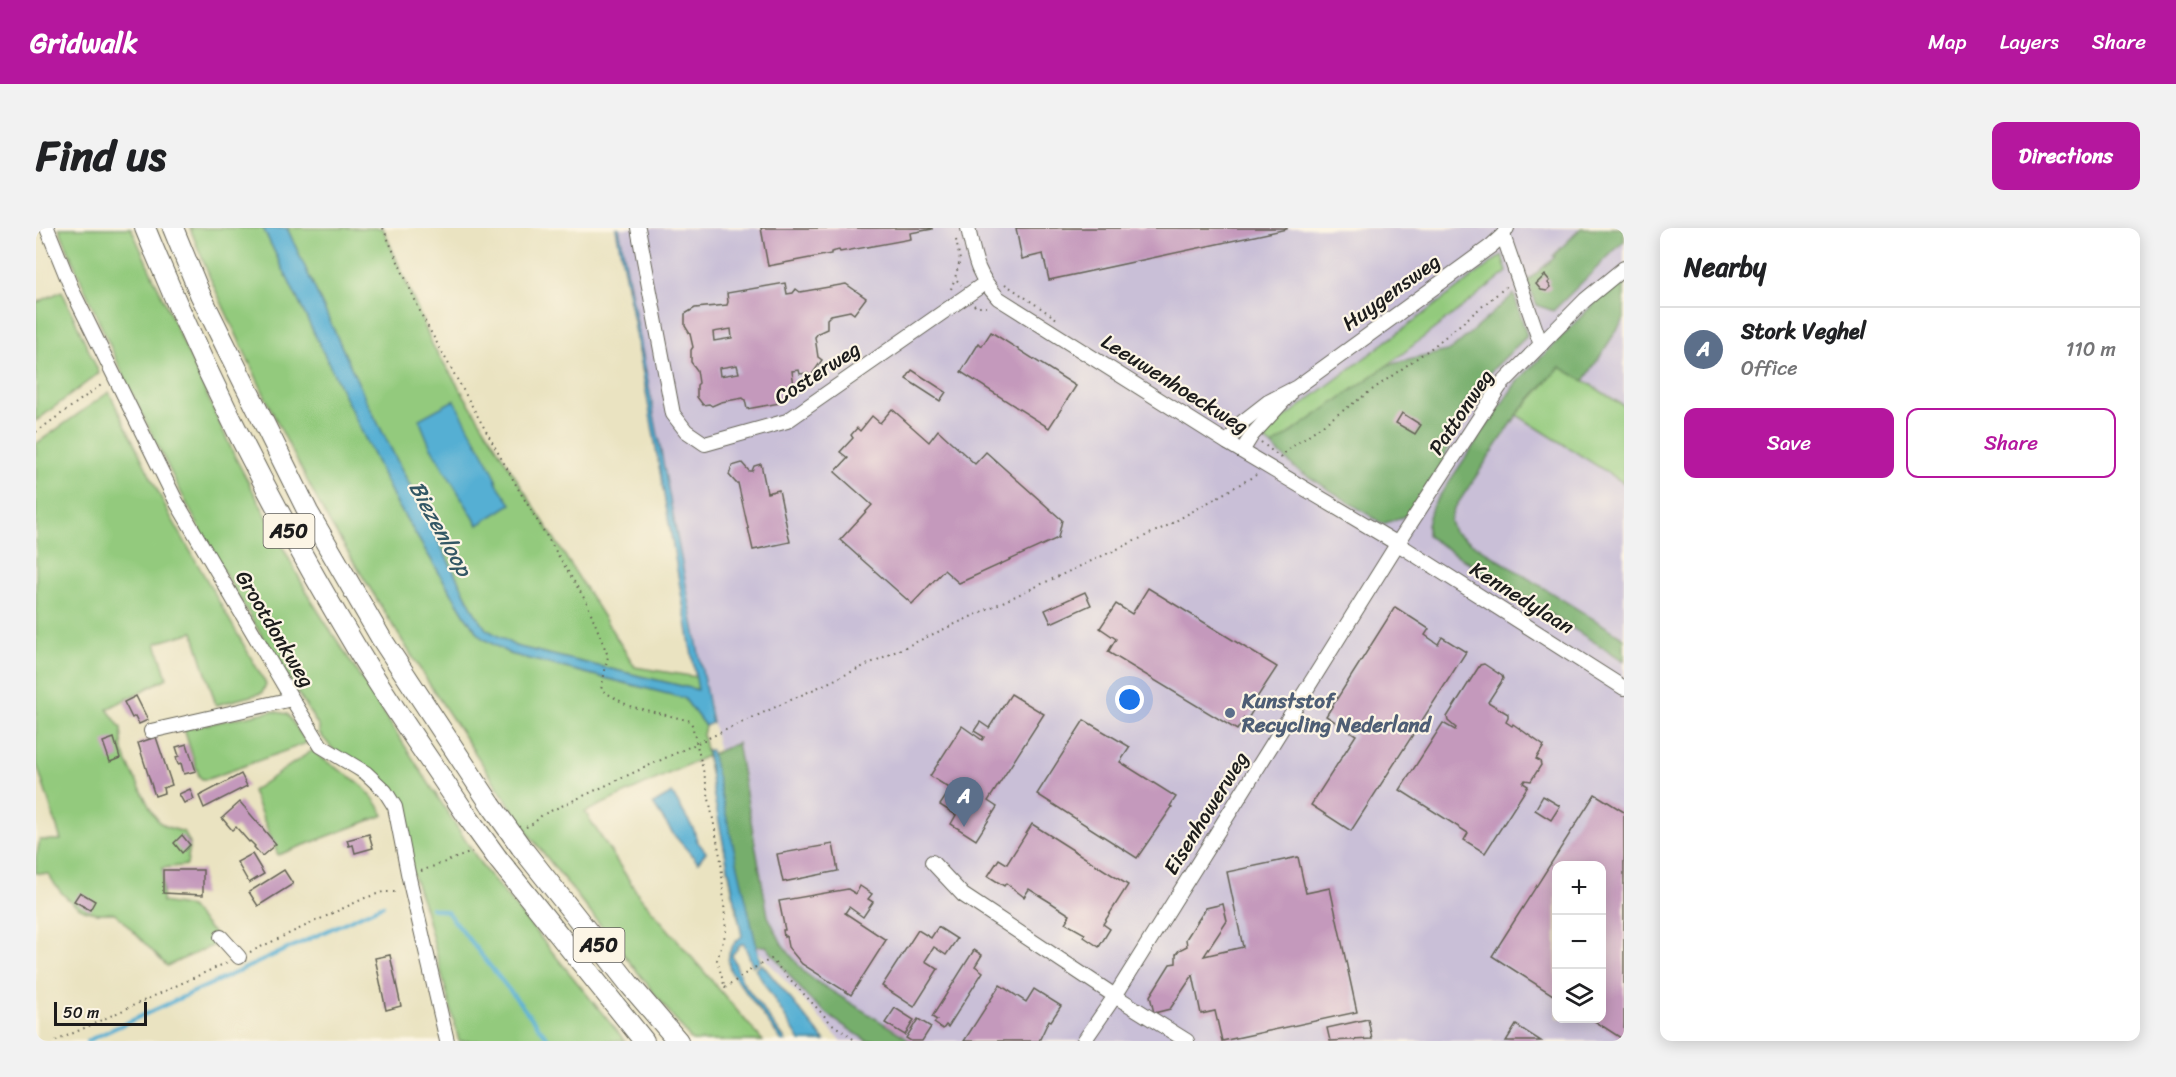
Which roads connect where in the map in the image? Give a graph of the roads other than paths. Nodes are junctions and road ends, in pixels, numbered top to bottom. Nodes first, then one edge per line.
1 (47, 228) edge
2 (145, 228) edge
3 (173, 228) edge
4 (638, 228) edge
5 (968, 228) edge
6 (1505, 232) edge
7 (1624, 268) edge
8 (985, 283) junction
9 (1541, 345) junction
10 (1297, 387) junction
11 (1228, 443) junction
12 (1242, 451) junction
13 (1398, 544) junction
14 (1624, 688) edge
15 (292, 699) junction
16 (151, 731) dead end
17 (932, 862) dead end
18 (221, 938) dead end
19 (239, 957) road end
20 (1115, 996) junction
21 (447, 1041) edge
22 (644, 1041) edge
23 (678, 1041) edge
24 (1084, 1041) edge
25 (1187, 1041) edge

1 - 15 street, Grootdonkweg
2 - 22 highway, A50, bridge
3 - 23 highway, A50, bridge
4 - 8 street, Costerweg
5 - 8 street, Leeuwenhoeckweg
6 - 9 street
6 - 10 street, Huygensweg
7 - 9 street, Pattonweg
8 - 11 street, Leeuwenhoeckweg
9 - 13 street, Pattonweg
10 - 11 street, Huygensweg
10 - 12 street, Huygensweg
11 - 12 street, Leeuwenhoeckweg
12 - 13 street, Leeuwenhoeckweg
13 - 14 street, Kennedylaan
13 - 20 street, Eisenhowerweg
15 - 16 street
15 - 21 street, Grootdonkweg
17 - 20 street
18 - 19 street
20 - 24 street, Eisenhowerweg
20 - 25 street

